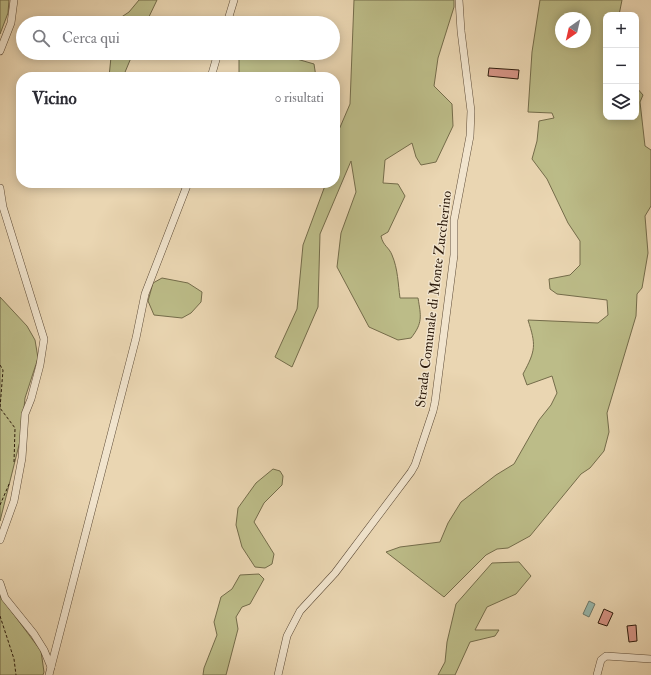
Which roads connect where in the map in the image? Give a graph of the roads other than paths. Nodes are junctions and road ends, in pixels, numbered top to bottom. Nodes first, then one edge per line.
1 (14, 0) edge
2 (234, 0) edge
3 (459, 0) edge
4 (229, 16) edge
5 (0, 51) edge
6 (216, 60) edge
7 (212, 72) edge
8 (0, 188) edge
9 (186, 188) edge
10 (0, 540) edge
11 (0, 583) edge
12 (651, 659) edge
13 (50, 671) edge
14 (278, 675) edge
15 (597, 675) edge

1 - 5 street
2 - 4 street
3 - 14 street, Strada Comunale di Monte Zuccherino
6 - 7 street
8 - 10 street
9 - 13 street
11 - 13 street
12 - 15 street

